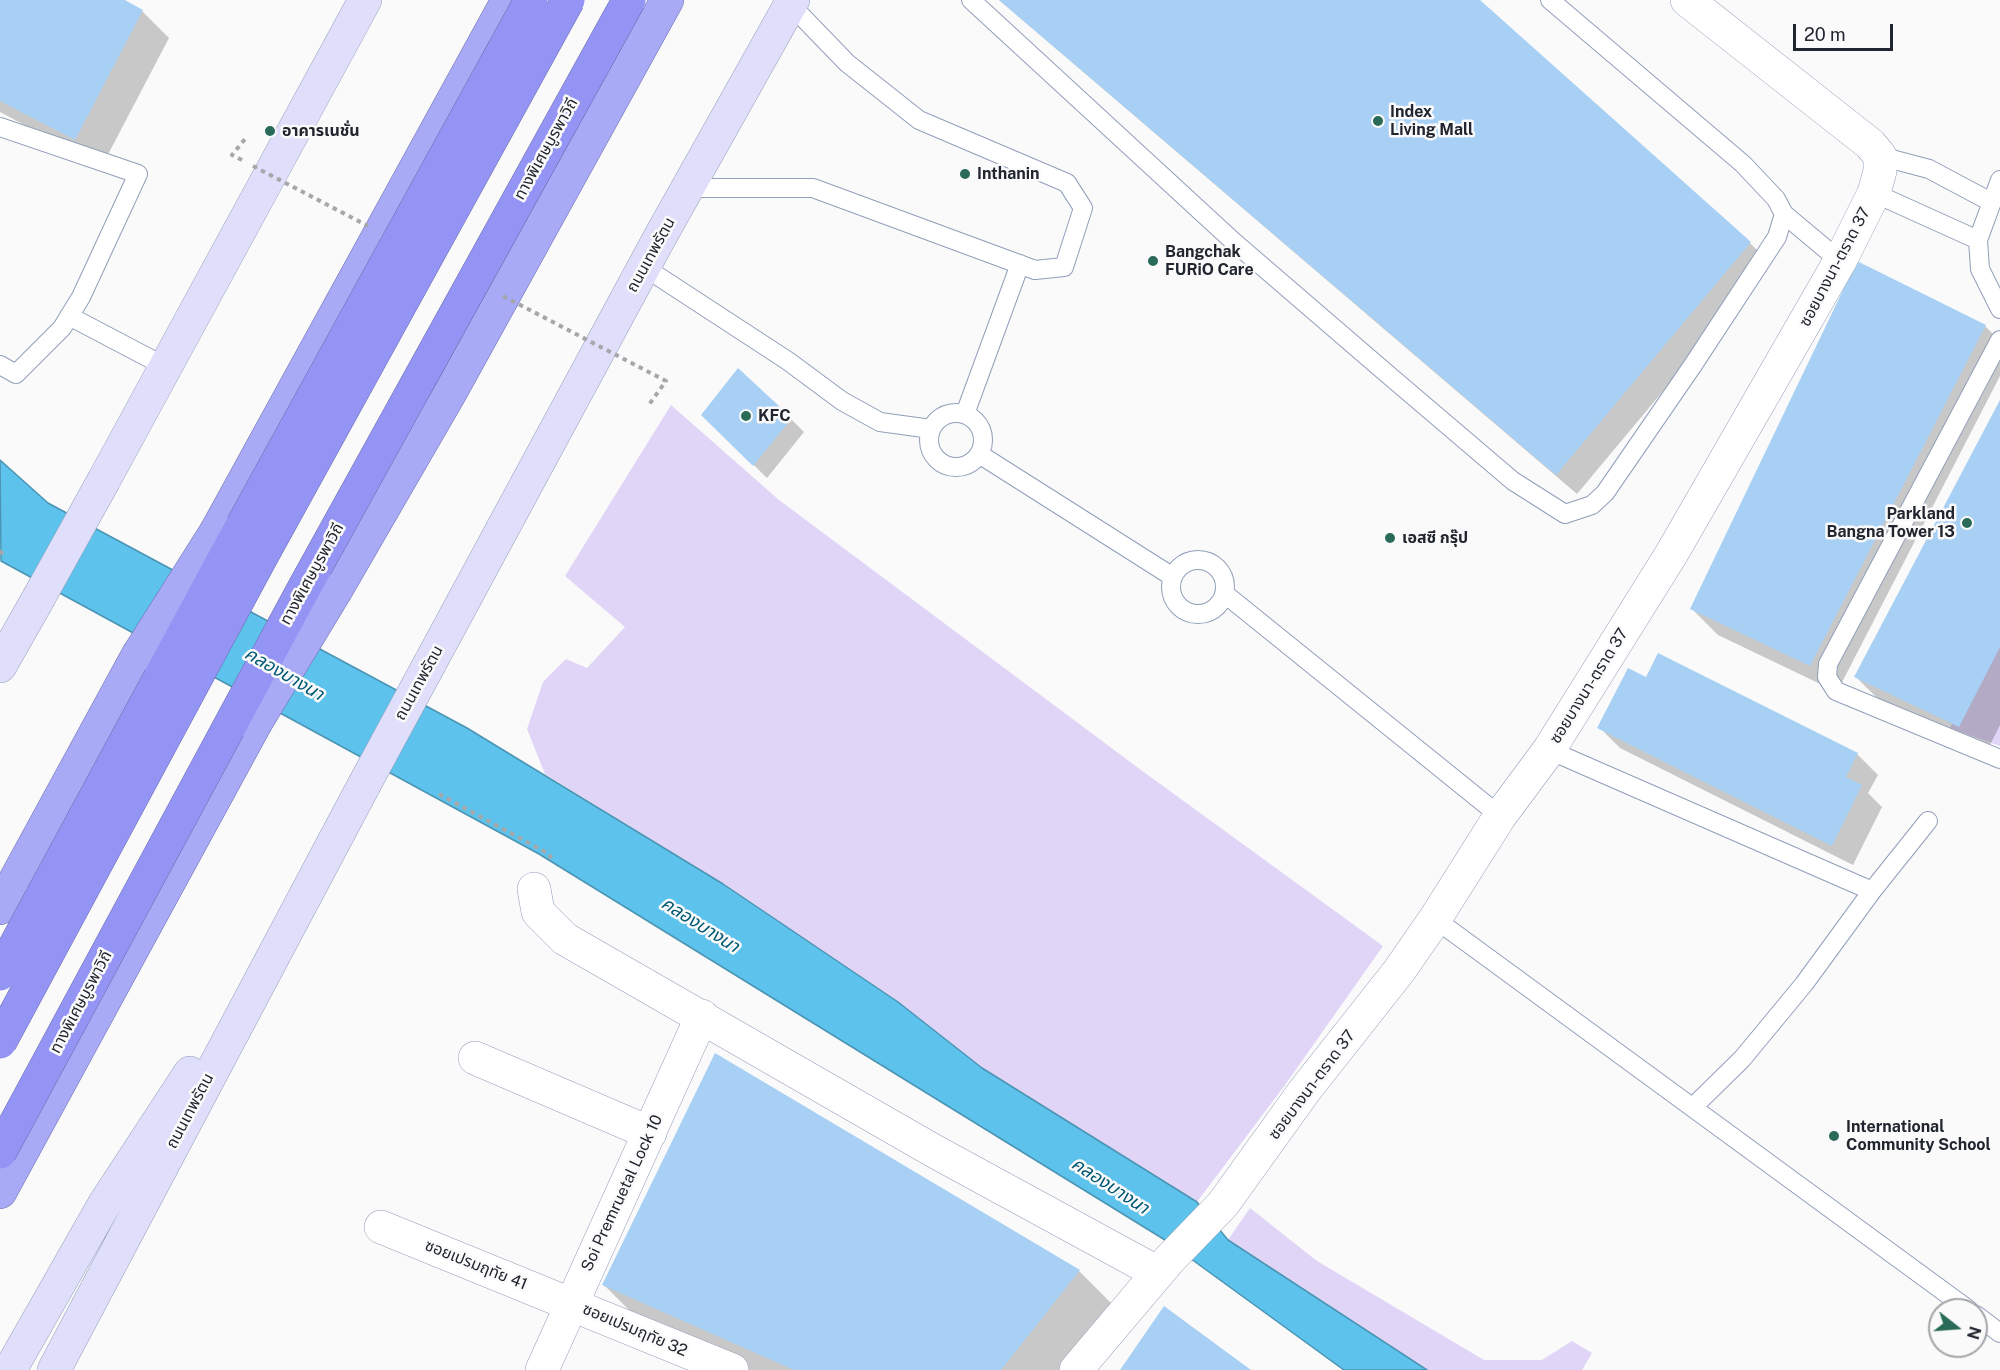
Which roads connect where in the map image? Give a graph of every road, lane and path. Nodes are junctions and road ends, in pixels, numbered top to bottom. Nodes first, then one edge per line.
1 (364, 0) edge
2 (508, 0) edge
3 (531, 0) edge
4 (568, 0) edge
5 (629, 0) edge
6 (667, 0) edge
7 (971, 0) edge
8 (1550, 0) edge
9 (1687, 0) edge
10 (791, 2) edge
11 (0, 126) edge
12 (1880, 156) junction
13 (253, 166) dead end
14 (2000, 180) edge
15 (288, 184) dead end
16 (687, 188) junction
17 (1874, 193) junction
18 (1991, 202) junction
19 (1784, 214) junction
20 (1978, 240) junction
21 (1840, 261) junction
22 (1020, 264) junction
23 (644, 267) junction
24 (2000, 309) edge
25 (69, 316) junction
26 (2000, 340) edge
27 (0, 365) edge
28 (166, 367) junction
29 (965, 414) junction
30 (931, 429) junction
31 (979, 454) junction
32 (1173, 577) junction
33 (1225, 594) junction
34 (0, 666) edge
35 (1549, 750) junction
36 (2000, 759) edge
37 (440, 794) dead end
38 (1500, 816) junction
39 (1928, 821) dead end
40 (534, 889) joint
41 (1872, 891) junction
42 (0, 908) edge
43 (1435, 919) junction
44 (265, 969) junction
45 (0, 974) edge
46 (702, 1017) junction
47 (0, 1042) edge
48 (475, 1058) dead end
49 (1694, 1106) junction
50 (650, 1133) junction
51 (0, 1152) edge
52 (0, 1192) edge
53 (381, 1227) dead end
54 (1164, 1266) junction
55 (1953, 1298) edge
56 (571, 1303) junction
57 (10, 1370) edge
58 (54, 1370) edge
59 (542, 1370) edge
60 (732, 1370) edge
61 (1076, 1370) edge

1 - 28 main road
2 - 42 highway, bridge
3 - 45 highway, bridge
4 - 47 highway, bridge
5 - 51 highway, ทางพิเศษบูรพาวิถี, bridge
6 - 52 highway, bridge
7 - 19 lane
8 - 19 lane
9 - 12 street
10 - 16 main road, ถนนเทพรัตน
10 - 22 lane
11 - 25 lane
12 - 17 street, ซอยบางนา-ตราด 37
12 - 18 lane
13 - 15 path, bridge
14 - 18 lane
16 - 22 lane
16 - 23 main road, ถนนเทพรัตน
17 - 20 lane
17 - 21 street, ซอยบางนา-ตราด 37
18 - 20 lane
19 - 21 lane
20 - 24 lane
21 - 35 street, ซอยบางนา-ตราด 37
22 - 29 lane
23 - 30 lane
23 - 44 main road, ถนนเทพรัตน, bridge
25 - 27 lane
25 - 28 lane
26 - 36 lane
28 - 34 main road, bridge
29 - 30 lane
29 - 31 lane
30 - 31 lane
31 - 32 lane
32 - 33 lane
32 - 33 lane
33 - 38 lane
35 - 38 street, ซอยบางนา-ตราด 37
35 - 41 lane
37 - 40 path
38 - 43 street, ซอยบางนา-ตราด 37
39 - 41 lane
40 - 46 street
41 - 49 lane
43 - 49 lane
43 - 54 street, ซอยบางนา-ตราด 37
44 - 57 main road
44 - 58 main road, ถนนเทพรัตน
46 - 50 street, Soi Premruetal Lock 10
46 - 54 street
48 - 50 street
49 - 55 lane
50 - 56 street, Soi Premruetal Lock 10
53 - 56 street, ซอยเปรมฤทัย 41
54 - 61 street, ซอยบางนา-ตราด 37
56 - 59 street, Soi Premruetal Lock 10
56 - 60 street, ซอยเปรมฤทัย 32

